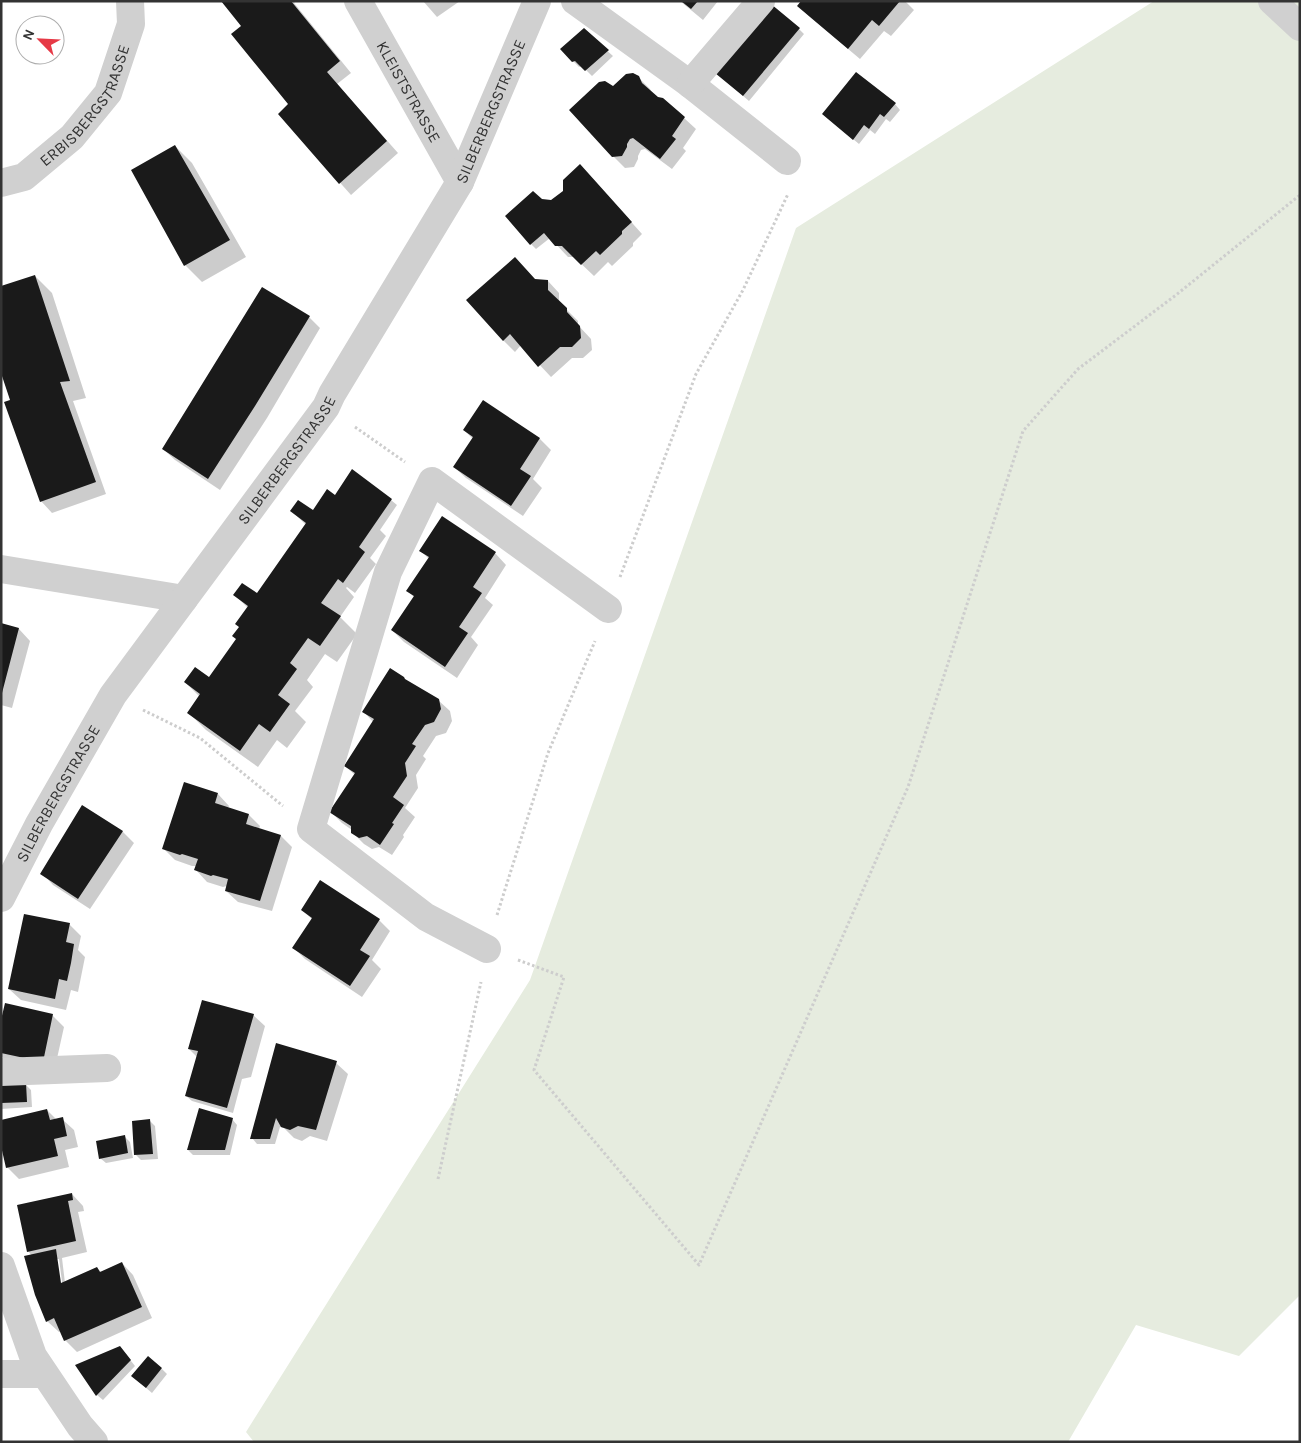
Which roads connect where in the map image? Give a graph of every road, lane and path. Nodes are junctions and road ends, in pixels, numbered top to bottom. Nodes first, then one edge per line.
1 (130, 1) edge
2 (358, 1) edge
3 (537, 1) edge
4 (575, 1) edge
5 (761, 1) edge
6 (1272, 1) edge
7 (1300, 27) edge
8 (690, 84) junction
9 (787, 162) joint
10 (460, 182) junction
11 (1, 183) edge
12 (1300, 195) edge
13 (326, 407) junction
14 (432, 480) junction
15 (1, 569) edge
16 (184, 599) junction
17 (608, 609) junction
18 (113, 695) junction
19 (311, 829) junction
20 (1, 898) edge
21 (487, 949) junction
22 (107, 1068) dead end
23 (1, 1072) edge
24 (438, 1179) dead end
25 (1, 1266) edge
26 (1, 1374) edge
27 (44, 1374) junction
28 (94, 1442) edge

1 - 11 street, ERBISBERGSTRASSE
2 - 10 street, KLEISTSTRASSE
3 - 10 street, SILBERBERGSTRASSE
4 - 8 street
5 - 8 street
6 - 7 street
8 - 9 street
9 - 17 path
10 - 13 street, SILBERBERGSTRASSE
12 - 21 path
13 - 14 path
13 - 16 street, SILBERBERGSTRASSE
14 - 17 street
14 - 19 street
15 - 16 street
16 - 18 street, SILBERBERGSTRASSE
17 - 21 path
18 - 19 path
18 - 20 street, SILBERBERGSTRASSE
19 - 21 street
21 - 24 path
22 - 23 street
25 - 27 street
26 - 27 street
27 - 28 street

